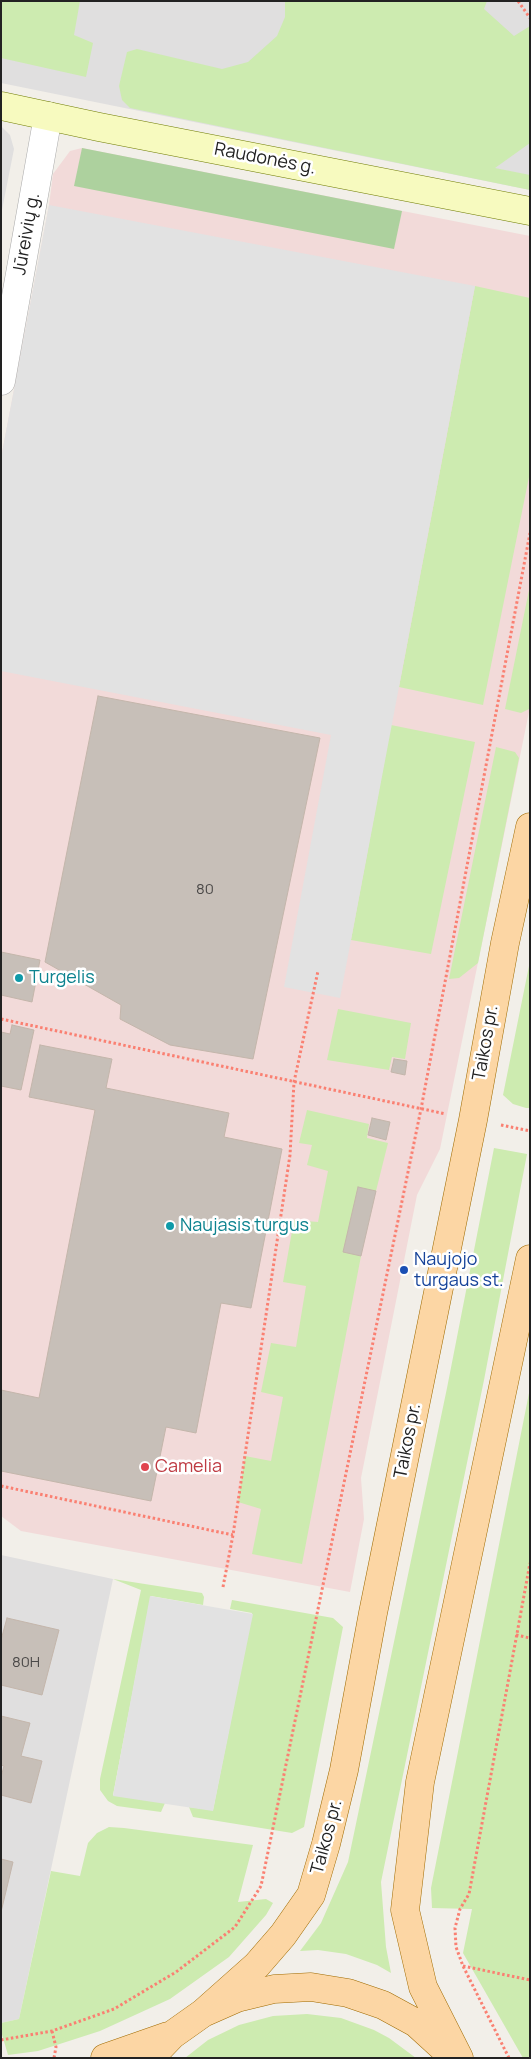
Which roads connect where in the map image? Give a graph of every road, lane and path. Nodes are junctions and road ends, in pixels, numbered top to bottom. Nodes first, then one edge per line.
1 (518, 1) edge
2 (530, 18) edge
3 (1, 106) edge
4 (48, 116) junction
5 (530, 211) edge
6 (1, 381) edge
7 (530, 534) edge
8 (530, 827) edge
9 (318, 970) dead end
10 (1, 1019) edge
11 (294, 1082) junction
12 (421, 1109) junction
13 (473, 1120) junction
14 (530, 1131) edge
15 (530, 1259) edge
16 (1, 1486) edge
17 (233, 1535) junction
18 (530, 1563) edge
19 (223, 1587) dead end
20 (516, 1635) junction
21 (530, 1638) edge
22 (463, 1966) junction
23 (530, 1980) edge
24 (203, 2013) junction
25 (52, 2031) junction
26 (172, 2035) junction
27 (1, 2040) edge
28 (54, 2058) edge
29 (105, 2058) edge
30 (150, 2058) edge
31 (453, 2058) edge
32 (459, 2058) edge
33 (509, 2058) edge

1 - 2 path
3 - 4 street, Raudonės g.
4 - 5 street, Raudonės g.
4 - 6 street, Jūreivių g.
7 - 12 path
8 - 13 main road, Taikos pr.
9 - 11 path
10 - 11 path
11 - 12 path
11 - 17 path
12 - 13 path
12 - 25 path
13 - 14 path
13 - 24 main road, Taikos pr.
15 - 32 main road
16 - 17 path
17 - 19 path
18 - 20 path
20 - 21 path
20 - 22 path
22 - 23 path
22 - 33 path
24 - 26 main road
24 - 31 main road
25 - 27 path
25 - 28 path
26 - 29 main road
26 - 30 main road

